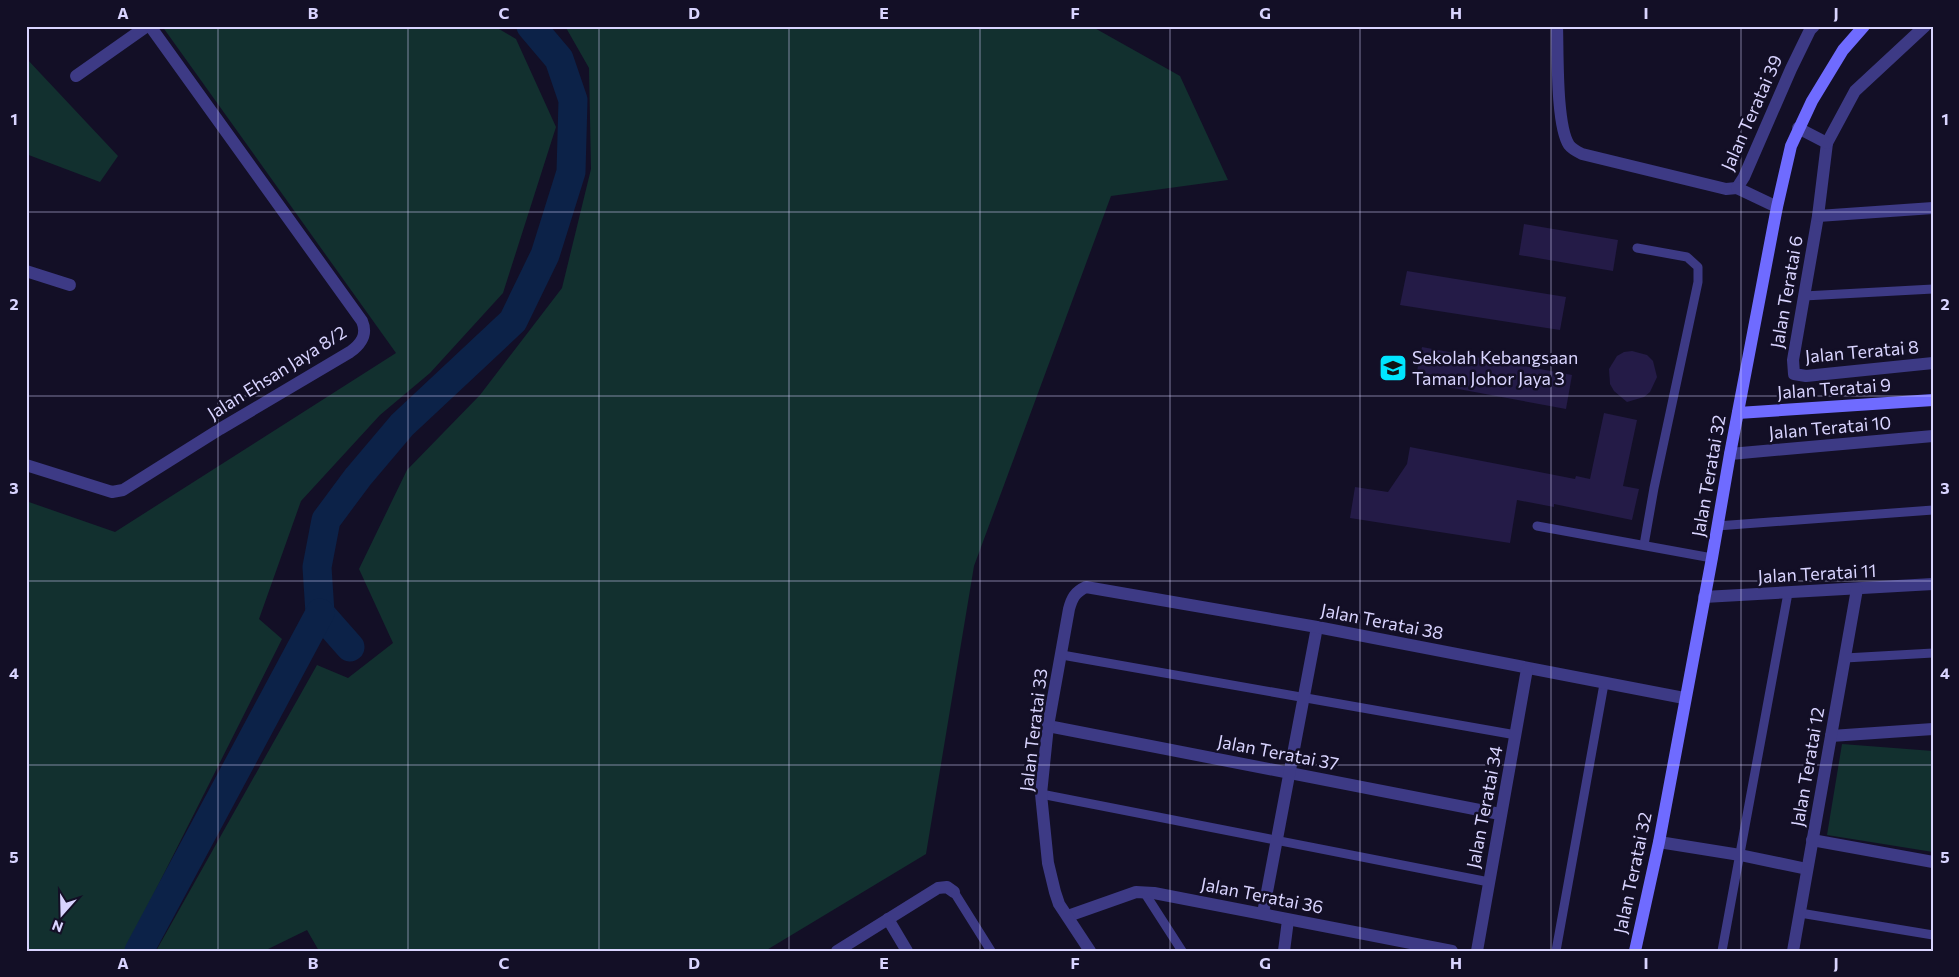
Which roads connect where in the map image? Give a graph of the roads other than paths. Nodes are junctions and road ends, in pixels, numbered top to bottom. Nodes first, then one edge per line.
1 (148, 26) edge
2 (1556, 26) edge
3 (1814, 26) edge
4 (1864, 26) edge
5 (1925, 26) edge
6 (76, 76) dead end
7 (1798, 128) junction
8 (1827, 143) junction
9 (1737, 188) junction
10 (1777, 207) junction
11 (1933, 208) edge
12 (1818, 216) junction
13 (1637, 248) dead end
14 (26, 270) edge
15 (70, 285) dead end
16 (1933, 288) edge
17 (1804, 296) junction
18 (1933, 364) edge
19 (1794, 374) joint
20 (1933, 400) edge
21 (1738, 413) junction
22 (1932, 439) edge
23 (1730, 454) junction
24 (26, 465) edge
25 (1933, 510) edge
26 (1537, 526) dead end
27 (1717, 526) junction
28 (1644, 545) junction
29 (1712, 558) junction
30 (1933, 584) edge
31 (1857, 589) junction
32 (1788, 593) junction
33 (1074, 594) joint
34 (1704, 598) junction
35 (1317, 627) junction
36 (1933, 653) edge
37 (1062, 655) junction
38 (1845, 658) junction
39 (1527, 669) junction
40 (1604, 684) junction
41 (1304, 698) junction
42 (1684, 698) junction
43 (1048, 726) junction
44 (1933, 729) edge
45 (1516, 735) junction
46 (1831, 736) junction
47 (1290, 773) junction
48 (1041, 794) junction
49 (1500, 814) junction
50 (1277, 840) junction
51 (1812, 840) junction
52 (1659, 842) junction
53 (1740, 855) junction
54 (1933, 862) edge
55 (1807, 869) junction
56 (1489, 882) junction
57 (954, 892) joint
58 (1144, 892) junction
59 (1800, 912) junction
60 (1263, 913) junction
61 (1068, 916) junction
62 (888, 919) junction
63 (1288, 920) junction
64 (1933, 935) edge
65 (837, 951) edge
66 (907, 951) edge
67 (991, 951) edge
68 (1090, 951) edge
69 (1182, 951) edge
70 (1284, 951) edge
71 (1452, 951) edge
72 (1478, 951) edge
73 (1556, 951) edge
74 (1635, 951) edge
75 (1722, 951) edge
76 (1793, 951) edge

1 - 6 street
1 - 24 street, Jalan Ehsan Jaya 8/2
2 - 9 street
3 - 9 street, Jalan Teratai 39
4 - 7 street, Jalan Teratai 32
5 - 8 street
7 - 8 street
7 - 10 street, Jalan Teratai 32
8 - 12 street, Jalan Teratai 6
9 - 10 street
10 - 21 street, Jalan Teratai 32
11 - 12 street
12 - 17 street, Jalan Teratai 6
13 - 28 lane
14 - 15 street
16 - 17 lane
17 - 19 street, Jalan Teratai 6
18 - 19 street, Jalan Teratai 8
20 - 21 street, Jalan Teratai 9
21 - 23 street, Jalan Teratai 32
22 - 23 street, Jalan Teratai 10
23 - 27 street, Jalan Teratai 32
25 - 27 lane
26 - 28 lane
27 - 29 street, Jalan Teratai 32
28 - 29 lane
29 - 34 street, Jalan Teratai 32
30 - 31 street, Jalan Teratai 11
31 - 32 street, Jalan Teratai 11
31 - 38 street, Jalan Teratai 12
32 - 34 street, Jalan Teratai 11
32 - 53 lane
33 - 35 street, Jalan Teratai 38
33 - 37 street, Jalan Teratai 33
34 - 42 street, Jalan Teratai 32
35 - 39 street, Jalan Teratai 38
35 - 41 street
36 - 38 lane
37 - 41 lane
37 - 43 street, Jalan Teratai 33
38 - 46 street, Jalan Teratai 12
39 - 40 street, Jalan Teratai 38
39 - 45 street, Jalan Teratai 34
40 - 42 street, Jalan Teratai 38
40 - 73 lane
41 - 45 lane
41 - 47 street
42 - 52 street, Jalan Teratai 32
43 - 47 street, Jalan Teratai 37
43 - 48 street, Jalan Teratai 33
44 - 46 street
45 - 49 street, Jalan Teratai 34
46 - 51 street, Jalan Teratai 12
47 - 49 street, Jalan Teratai 37
47 - 50 street
48 - 50 lane
48 - 61 street, Jalan Teratai 33
49 - 56 street, Jalan Teratai 34
50 - 56 lane
50 - 60 street
51 - 54 street
51 - 55 street, Jalan Teratai 12
52 - 53 street
52 - 74 street, Jalan Teratai 32
53 - 55 street
53 - 75 lane
55 - 59 street, Jalan Teratai 12
56 - 72 street, Jalan Teratai 34
57 - 62 street
57 - 67 lane
58 - 60 street, Jalan Teratai 36
58 - 61 street, Jalan Teratai 36
58 - 69 lane
59 - 64 lane
59 - 76 street, Jalan Teratai 12
60 - 63 street, Jalan Teratai 36
61 - 68 street, Jalan Teratai 33
62 - 65 street
62 - 66 street
63 - 70 street
63 - 71 street, Jalan Teratai 36

